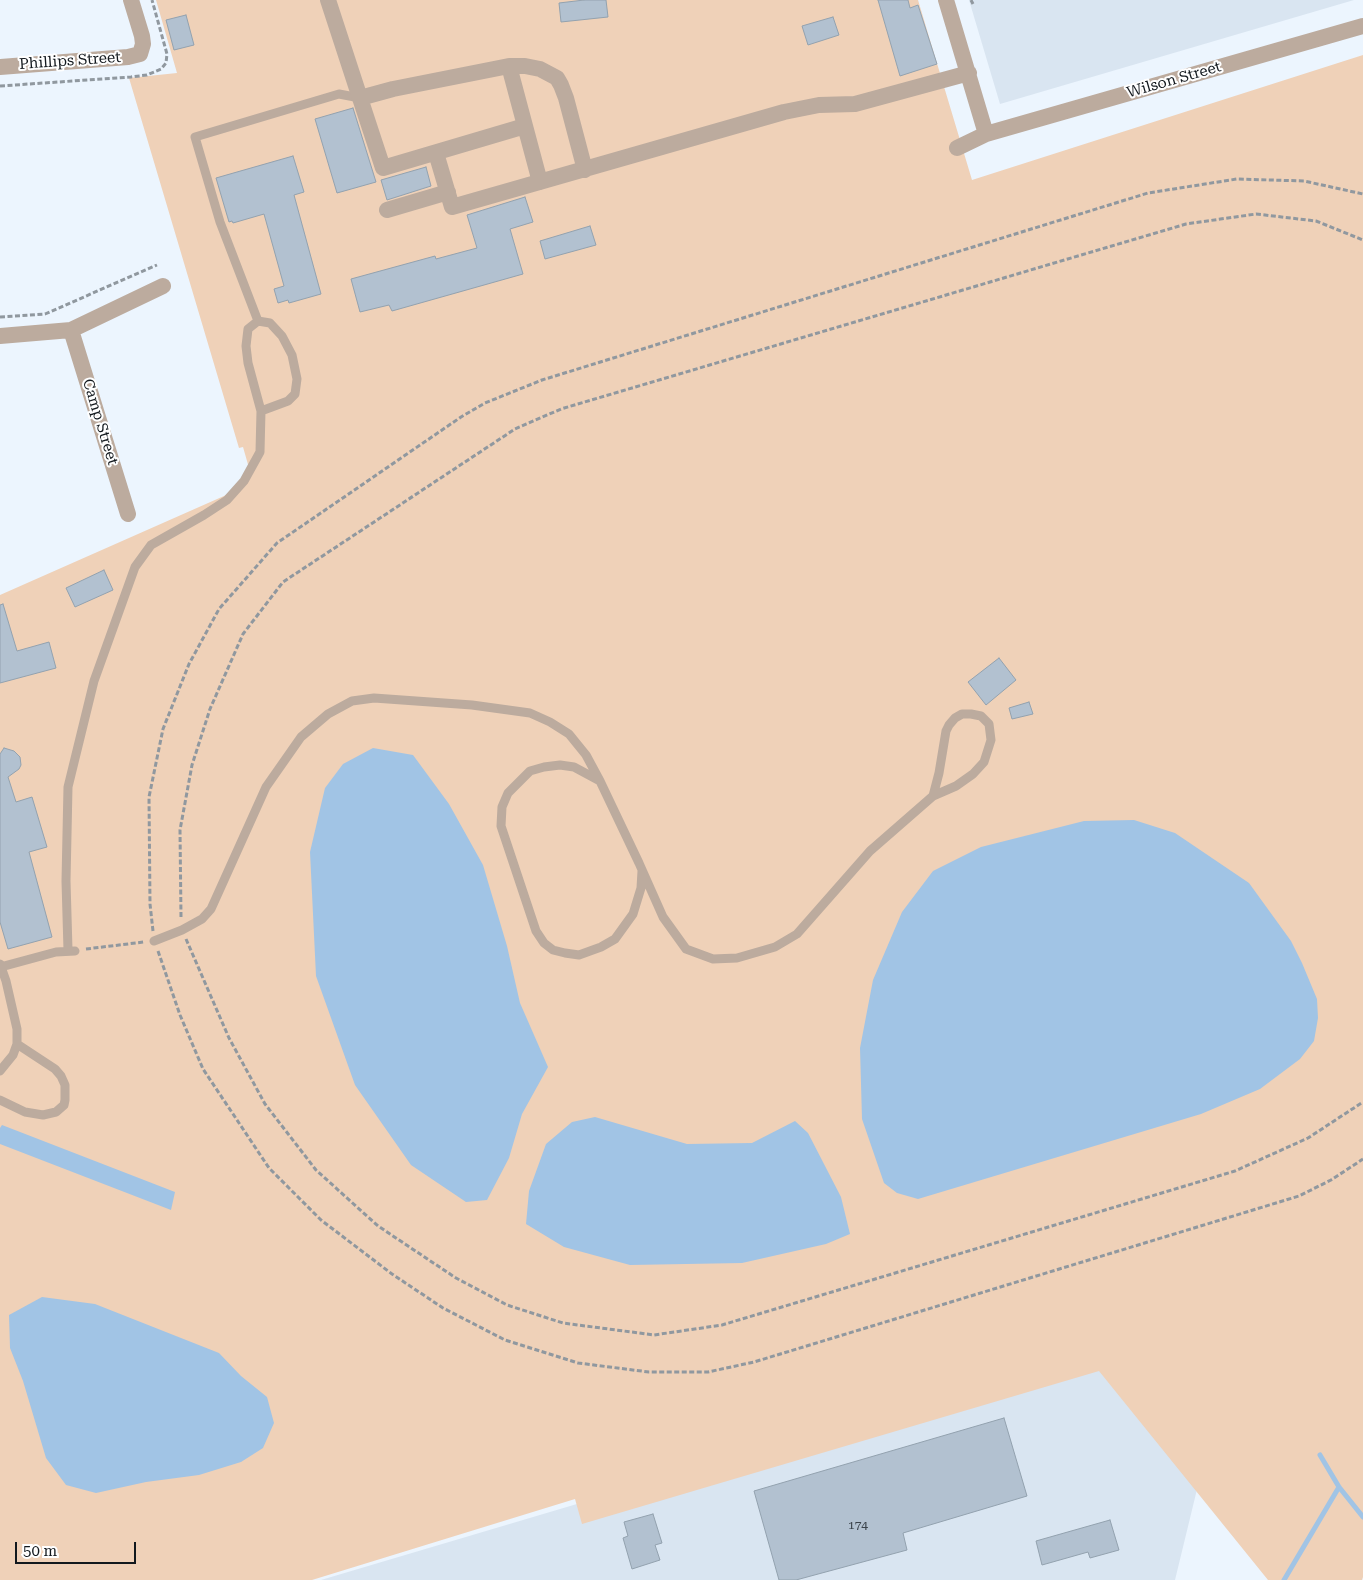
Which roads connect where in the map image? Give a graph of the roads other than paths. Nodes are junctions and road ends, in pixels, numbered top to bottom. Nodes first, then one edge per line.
1 (131, 0) edge
2 (328, 0) edge
3 (946, 0) edge
4 (1363, 26) edge
5 (0, 66) edge
6 (508, 66) junction
7 (969, 73) junction
8 (360, 98) junction
9 (525, 126) junction
10 (986, 134) junction
11 (957, 148) dead end
12 (436, 153) junction
13 (585, 170) junction
14 (540, 182) junction
15 (448, 192) junction
16 (387, 210) dead end
17 (163, 286) dead end
18 (258, 321) junction
19 (71, 330) junction
20 (0, 336) edge
21 (261, 411) junction
22 (128, 514) dead end
23 (600, 781) junction
24 (933, 796) junction
25 (642, 868) junction
26 (154, 941) road end
27 (0, 965) edge
28 (17, 1044) junction
29 (0, 1071) edge
30 (0, 1100) edge

1 - 5 street, Phillips Street
2 - 8 street
3 - 7 street
4 - 10 street, Wilson Street
6 - 8 street
6 - 9 street
6 - 13 street
7 - 10 street
7 - 13 street
8 - 12 street
8 - 18 lane
9 - 12 street
9 - 14 street
10 - 11 street, Wilson Street
12 - 15 street
13 - 14 street
14 - 15 street
15 - 16 street
17 - 19 street
18 - 21 lane
18 - 21 lane
19 - 20 street
19 - 22 street, Camp Street
21 - 27 lane
23 - 25 lane
23 - 25 lane
23 - 26 lane
24 - 24 lane
24 - 25 lane
27 - 28 lane
28 - 29 lane
28 - 30 lane

